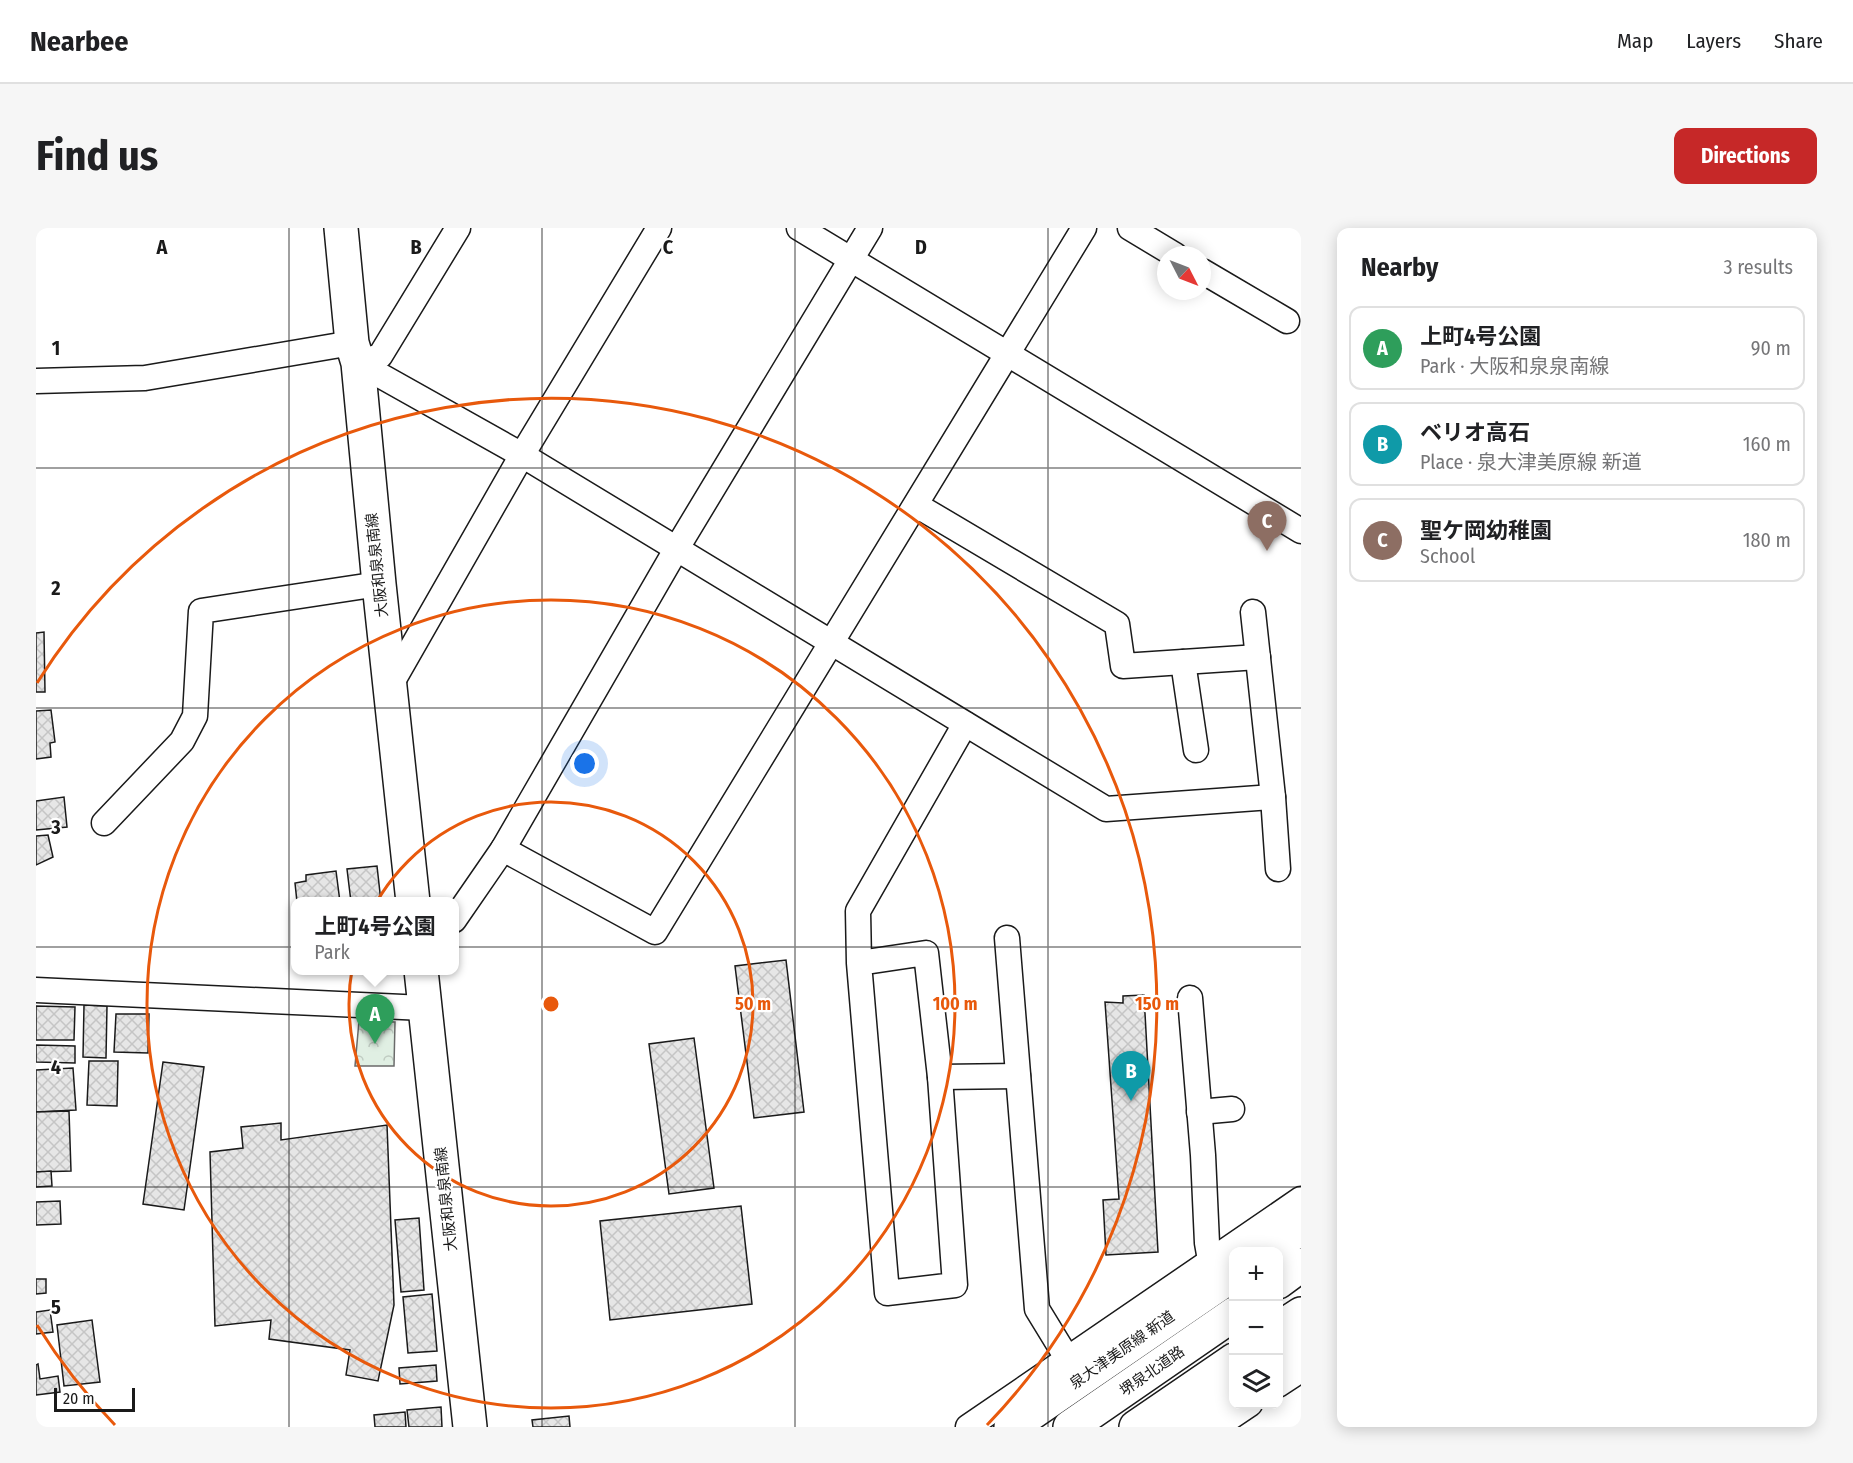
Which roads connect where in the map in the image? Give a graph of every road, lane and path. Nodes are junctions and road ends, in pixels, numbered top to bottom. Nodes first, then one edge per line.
1 (341, 228) edge
2 (458, 228) edge
3 (659, 228) edge
4 (799, 228) edge
5 (870, 228) edge
6 (1084, 228) edge
7 (1130, 228) edge
8 (1160, 246) edge
9 (850, 261) junction
10 (1211, 276) edge
11 (1287, 321) dead end
12 (355, 353) junction
13 (1007, 356) junction
14 (36, 381) edge
15 (522, 455) junction
16 (916, 505) junction
17 (1301, 531) edge
18 (677, 548) junction
19 (379, 584) junction
20 (1253, 612) dead end
21 (833, 642) junction
22 (1258, 657) junction
23 (1183, 662) junction
24 (390, 686) junction
25 (965, 724) junction
26 (1196, 750) dead end
27 (1273, 796) junction
28 (104, 823) dead end
29 (503, 849) junction
30 (1278, 869) dead end
31 (412, 897) edge
32 (459, 913) edge
33 (1007, 938) dead end
34 (859, 963) junction
35 (421, 975) edge
36 (36, 990) edge
37 (1190, 998) dead end
38 (424, 1008) junction
39 (1018, 1076) junction
40 (940, 1077) junction
41 (1232, 1109) dead end
42 (1199, 1113) junction
43 (1301, 1199) edge
44 (1301, 1228) edge
45 (1272, 1247) edge
46 (1222, 1267) edge
47 (1301, 1267) edge
48 (1283, 1280) edge
49 (1229, 1317) edge
50 (1067, 1358) junction
51 (1229, 1363) edge
52 (1301, 1370) edge
53 (1283, 1382) edge
54 (1221, 1405) edge
55 (470, 1427) edge
56 (968, 1427) edge
57 (1011, 1427) edge
58 (1070, 1427) edge
59 (1136, 1427) edge
60 (1176, 1427) edge

1 - 12 main road, 大阪和泉泉南線
2 - 12 street
3 - 15 street
4 - 9 street
5 - 9 street
6 - 13 street
7 - 8 street
9 - 13 street
9 - 18 street
10 - 11 street
12 - 14 street
12 - 15 street
12 - 19 main road, 大阪和泉泉南線
13 - 16 street
13 - 17 street
15 - 18 street
15 - 24 street
16 - 21 street
16 - 23 street
18 - 21 street
18 - 29 street
19 - 24 main road, 大阪和泉泉南線
19 - 28 street
20 - 22 street
21 - 25 street
21 - 29 street
22 - 23 street
22 - 27 street
23 - 26 street
24 - 31 main road, 大阪和泉泉南線
25 - 27 street
25 - 34 street
27 - 30 street
29 - 32 street
33 - 39 street
34 - 40 street
34 - 40 street
35 - 38 main road, 大阪和泉泉南線
36 - 38 street
37 - 42 street
38 - 55 main road, 大阪和泉泉南線
39 - 40 street
39 - 50 street
41 - 42 street
42 - 46 street
43 - 46 street
44 - 45 main road
46 - 50 street
46 - 57 main road, 泉大津美原線 新道
47 - 48 main road
49 - 58 main road, 堺泉北道路
50 - 56 street
51 - 59 main road
52 - 53 street
54 - 60 main road

